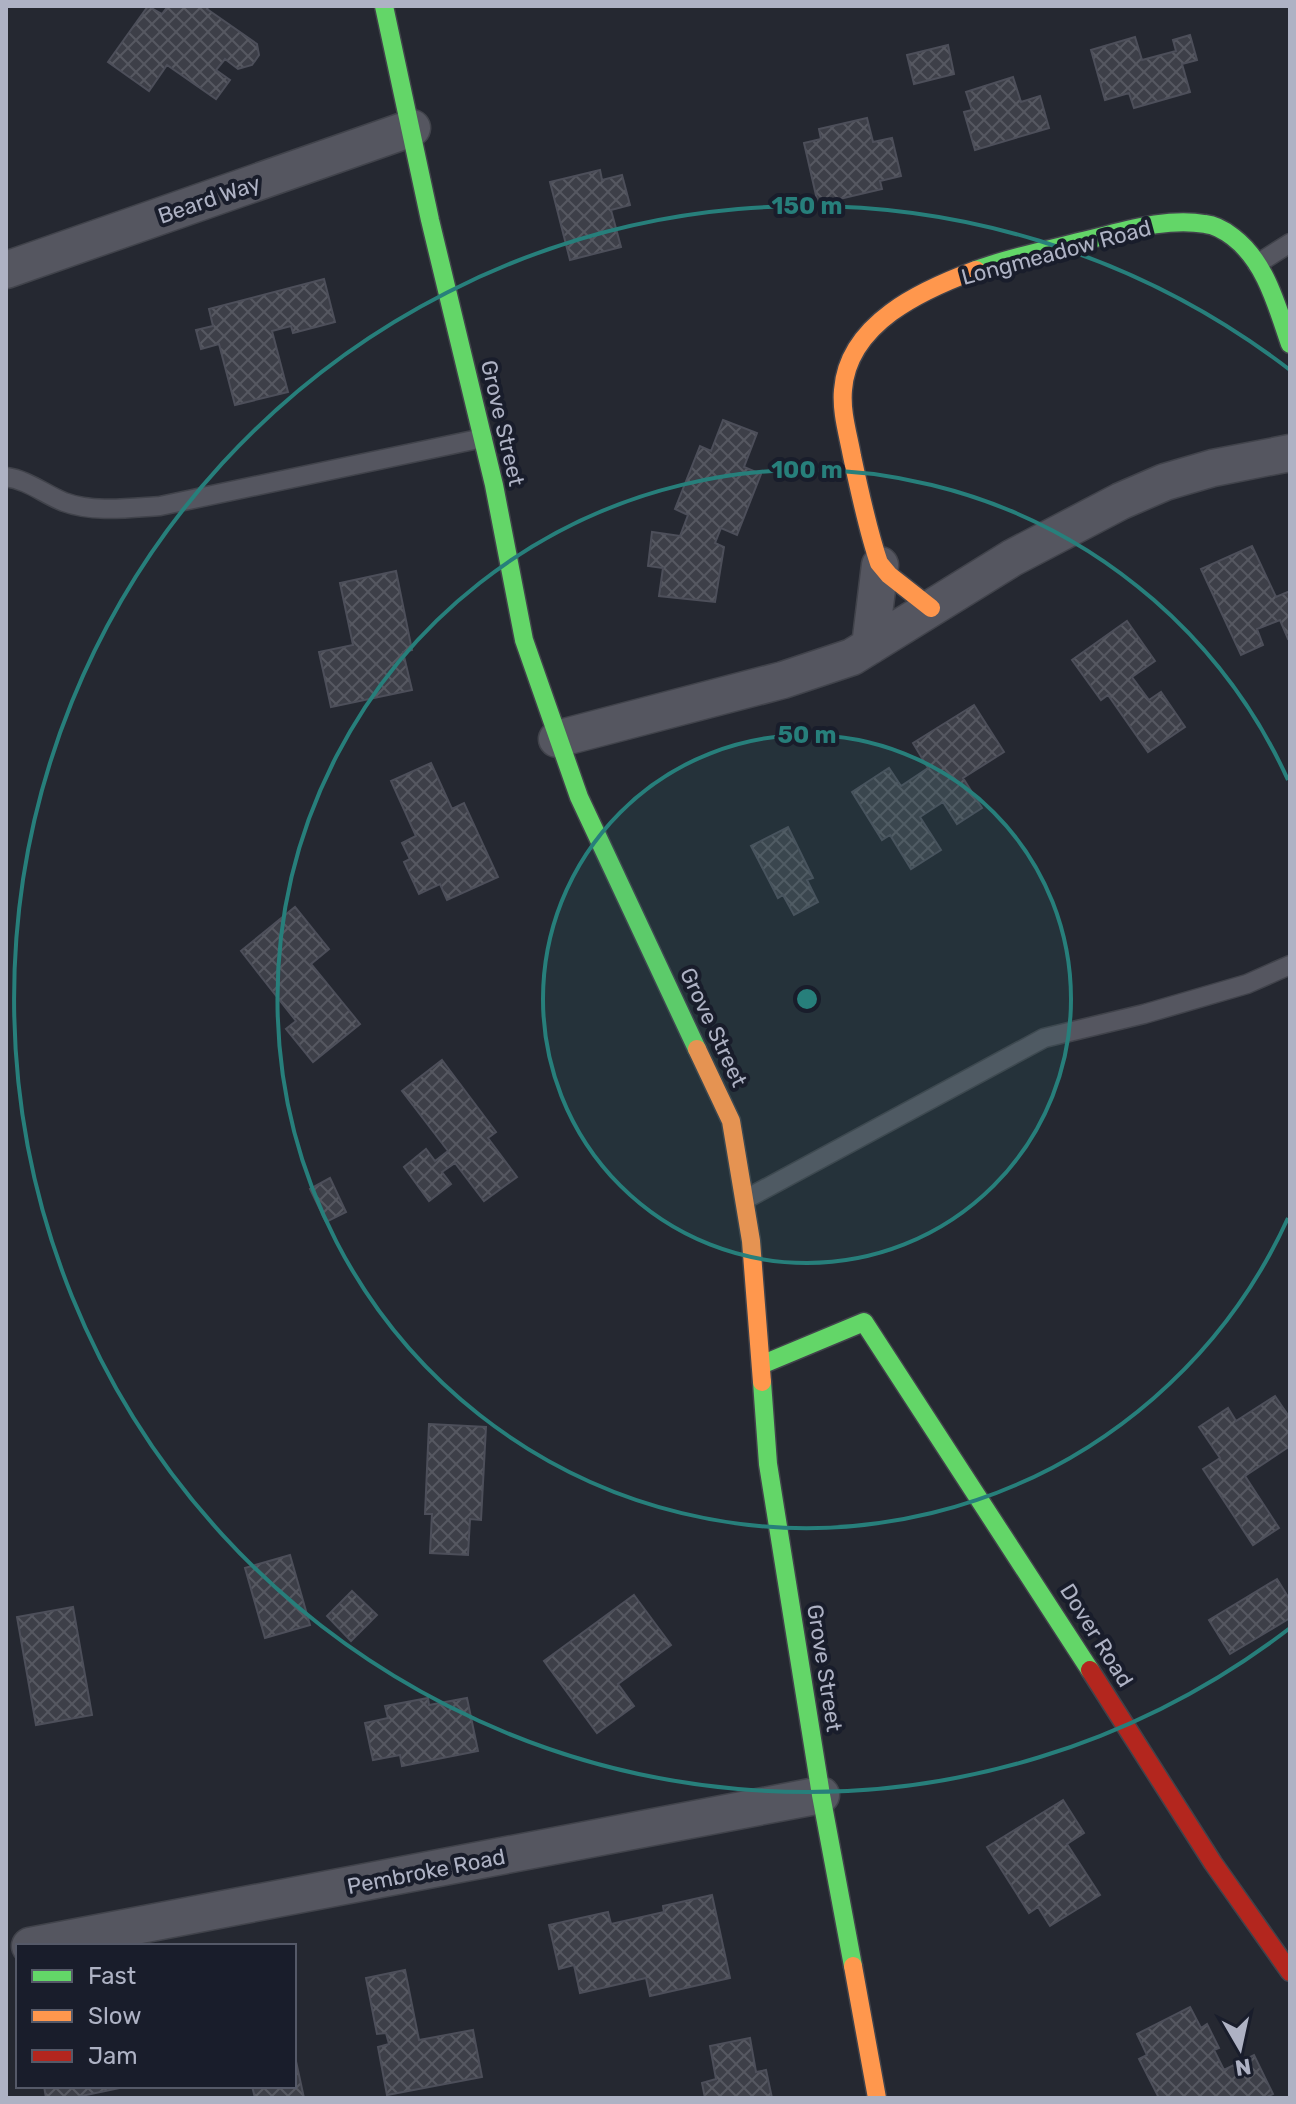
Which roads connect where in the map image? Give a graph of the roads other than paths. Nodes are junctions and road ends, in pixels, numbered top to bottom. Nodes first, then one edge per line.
1 (384, 6) edge
2 (412, 128) junction
3 (1290, 243) edge
4 (1257, 264) junction
5 (6, 270) edge
6 (1290, 344) edge
7 (483, 438) junction
8 (1290, 453) edge
9 (6, 477) edge
10 (880, 565) junction
11 (931, 608) junction
12 (870, 646) junction
13 (557, 739) junction
14 (1290, 965) edge
15 (746, 1199) junction
16 (761, 1365) junction
17 (821, 1795) junction
18 (40, 1944) edge
19 (1290, 1972) edge
20 (877, 2098) edge

1 - 2 street, Grove Street
2 - 5 street, Beard Way
2 - 7 street, Grove Street
3 - 4 lane
4 - 6 street, Longmeadow Road
4 - 10 street, Longmeadow Road
7 - 9 lane
7 - 13 street, Grove Street
8 - 11 street
10 - 11 street
10 - 12 street, Longmeadow Road
11 - 12 street
12 - 13 street
13 - 15 street, Grove Street
14 - 15 lane
15 - 16 street, Grove Street
16 - 17 street, Grove Street
16 - 19 street, Dover Road
17 - 18 street, Pembroke Road
17 - 20 street, Grove Street

